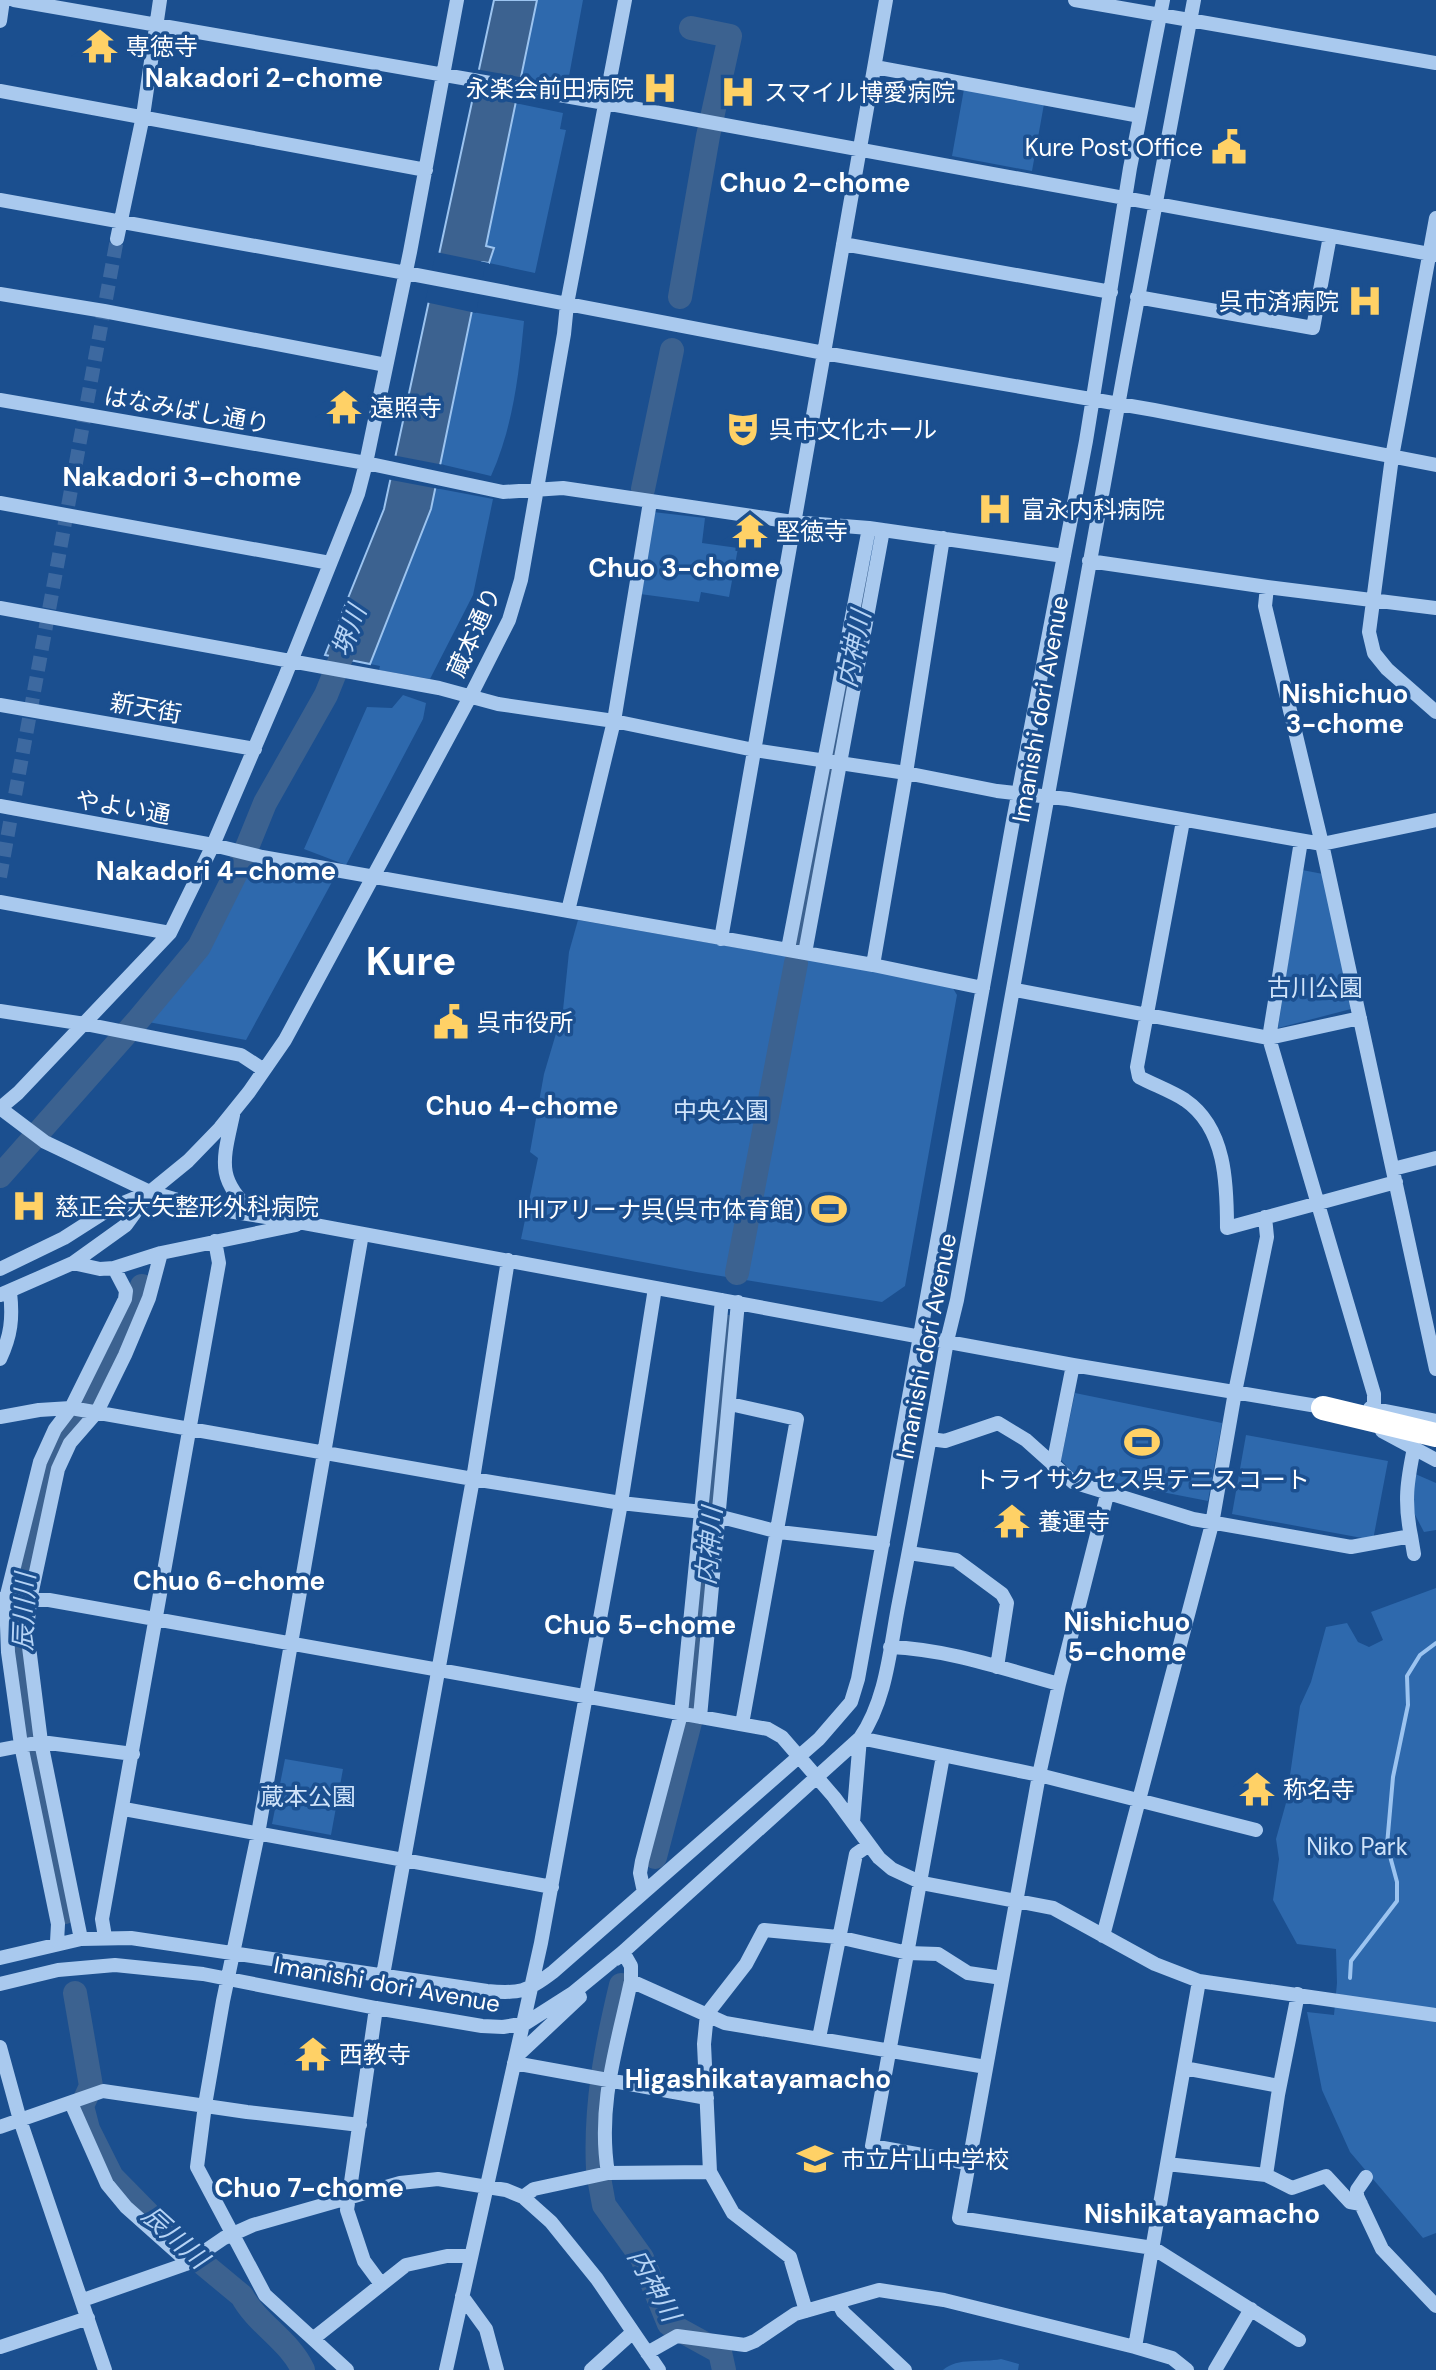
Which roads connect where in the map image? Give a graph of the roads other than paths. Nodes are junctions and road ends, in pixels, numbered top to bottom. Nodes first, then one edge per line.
1 (3, 0) edge
2 (14, 0) edge
3 (160, 0) edge
4 (457, 0) edge
5 (625, 0) edge
6 (886, 0) edge
7 (1075, 0) edge
8 (1194, 0) edge
9 (1161, 7) edge
10 (1191, 20) junction
11 (0, 21) edge
12 (155, 26) junction
13 (1436, 63) edge
14 (875, 67) junction
15 (444, 75) junction
16 (0, 91) edge
17 (605, 103) junction
18 (143, 116) junction
19 (1140, 116) junction
20 (860, 150) junction
21 (426, 170) junction
22 (1126, 199) junction
23 (0, 200) edge
24 (1156, 203) junction
25 (1436, 218) edge
26 (120, 223) junction
27 (1330, 236) junction
28 (117, 239) tunnel mouth
29 (843, 244) junction
30 (1433, 254) edge
31 (406, 273) junction
32 (1111, 292) junction
33 (0, 294) edge
34 (1137, 297) junction
35 (567, 304) junction
36 (824, 353) junction
37 (386, 365) junction
38 (0, 400) edge
39 (1092, 400) junction
40 (1119, 404) junction
41 (1392, 457) junction
42 (366, 463) junction
43 (1436, 465) edge
44 (536, 491) junction
45 (650, 502) junction
46 (0, 503) edge
47 (793, 522) junction
48 (876, 529) junction
49 (943, 538) junction
50 (1064, 556) junction
51 (1089, 561) junction
52 (330, 563) junction
53 (1267, 587) junction
54 (1372, 599) junction
55 (0, 608) edge
56 (1436, 608) edge
57 (291, 661) junction
58 (470, 697) junction
59 (0, 705) edge
60 (1436, 712) edge
61 (614, 721) junction
62 (255, 749) junction
63 (754, 750) junction
64 (832, 762) junction
65 (906, 773) junction
66 (1019, 792) junction
67 (1047, 796) junction
68 (7, 807) edge
69 (1436, 820) edge
70 (1183, 821) junction
71 (1301, 841) junction
72 (1322, 844) junction
73 (219, 847) junction
74 (373, 877) junction
75 (0, 902) edge
76 (568, 911) junction
77 (170, 933) junction
78 (721, 939) junction
79 (788, 949) junction
80 (805, 953) junction
81 (873, 965) junction
82 (983, 988) junction
83 (1015, 990) junction
84 (0, 1011) edge
85 (1147, 1016) junction
86 (1360, 1018) junction
87 (85, 1024) junction
88 (1269, 1038) junction
89 (264, 1070) junction
90 (0, 1108) edge
91 (234, 1110) junction
92 (1436, 1158) edge
93 (1395, 1176) junction
94 (150, 1192) junction
95 (1319, 1203) junction
96 (255, 1215) junction
97 (1265, 1217) junction
98 (304, 1223) junction
99 (362, 1234) junction
100 (215, 1241) junction
101 (161, 1253) junction
102 (508, 1260) junction
103 (73, 1263) junction
104 (114, 1268) junction
105 (0, 1269) edge
106 (655, 1288) junction
107 (1436, 1293) edge
108 (5, 1294) edge
109 (1420, 1296) junction
110 (722, 1300) junction
111 (738, 1302) junction
112 (921, 1336) junction
113 (947, 1341) junction
114 (0, 1359) edge
115 (1073, 1365) junction
116 (1436, 1369) edge
117 (1235, 1392) junction
118 (730, 1404) junction
119 (71, 1408) junction
120 (1323, 1408) junction
121 (1374, 1409) junction
122 (97, 1412) junction
123 (0, 1417) edge
124 (1436, 1421) edge
125 (191, 1429) junction
126 (1436, 1435) edge
127 (930, 1439) junction
128 (1414, 1448) junction
129 (324, 1452) junction
130 (1436, 1460) edge
131 (1053, 1465) junction
132 (473, 1479) junction
133 (1108, 1491) junction
134 (621, 1503) junction
135 (711, 1514) junction
136 (1212, 1524) junction
137 (779, 1532) junction
138 (1411, 1536) junction
139 (883, 1544) junction
140 (909, 1553) junction
141 (1414, 1554) dead end
142 (3, 1599) edge
143 (30, 1600) junction
144 (156, 1620) junction
145 (291, 1644) junction
146 (890, 1647) junction
147 (997, 1667) junction
148 (438, 1671) junction
149 (1059, 1684) junction
150 (586, 1698) junction
151 (682, 1714) junction
152 (699, 1717) junction
153 (742, 1724) junction
154 (860, 1738) junction
155 (41, 1742) junction
156 (21, 1745) junction
157 (0, 1750) edge
158 (133, 1754) junction
159 (943, 1756) junction
160 (799, 1757) junction
161 (1039, 1775) junction
162 (815, 1777) junction
163 (1140, 1799) junction
164 (124, 1809) junction
165 (853, 1822) junction
166 (1256, 1830) dead end
167 (258, 1834) junction
168 (869, 1845) junction
169 (405, 1859) junction
170 (922, 1883) junction
171 (552, 1887) junction
172 (644, 1892) junction
173 (1016, 1902) junction
174 (1103, 1936) junction
175 (105, 1937) junction
176 (838, 1937) junction
177 (81, 1939) junction
178 (57, 1942) junction
179 (623, 1952) junction
180 (234, 1953) junction
181 (908, 1953) junction
182 (0, 1958) edge
183 (383, 1975) junction
184 (1002, 1978) junction
185 (228, 1979) junction
186 (631, 1981) junction
187 (1199, 1981) junction
188 (0, 1984) edge
189 (532, 1988) junction
190 (1298, 1994) junction
191 (376, 2008) junction
192 (707, 2014) junction
193 (1436, 2015) edge
194 (526, 2023) junction
195 (819, 2038) junction
196 (0, 2047) edge
197 (890, 2049) junction
198 (515, 2060) junction
199 (986, 2067) junction
200 (1184, 2068) junction
201 (603, 2079) junction
202 (1279, 2086) junction
203 (707, 2098) junction
204 (71, 2103) junction
205 (205, 2105) junction
206 (20, 2120) junction
207 (360, 2125) junction
208 (0, 2127) edge
209 (967, 2163) junction
210 (1167, 2164) junction
211 (710, 2172) junction
212 (608, 2173) junction
213 (1266, 2175) junction
214 (1366, 2177) dead end
215 (487, 2186) junction
216 (348, 2196) junction
217 (523, 2197) junction
218 (1361, 2204) junction
219 (234, 2234) junction
220 (1153, 2248) junction
221 (470, 2256) junction
222 (194, 2259) junction
223 (381, 2284) junction
224 (462, 2296) junction
225 (83, 2300) junction
226 (838, 2302) junction
227 (1436, 2306) edge
228 (1251, 2309) junction
229 (806, 2311) junction
230 (88, 2318) junction
231 (633, 2332) junction
232 (314, 2338) junction
233 (1299, 2340) dead end
234 (0, 2347) edge
235 (1135, 2347) junction
236 (647, 2353) junction
237 (105, 2370) edge
238 (347, 2370) edge
239 (446, 2370) edge
240 (497, 2370) edge
241 (591, 2370) edge
242 (659, 2370) edge
243 (905, 2370) edge
244 (1187, 2370) edge
245 (1215, 2370) edge

1 - 11 street
2 - 12 street
3 - 12 street
4 - 15 street
5 - 17 street, 蔵本通り
6 - 14 street
7 - 9 street
8 - 10 street, Imanishi dori Avenue
9 - 10 street
9 - 19 street, Imanishi dori Avenue
10 - 13 street
10 - 24 street, Imanishi dori Avenue
12 - 15 street
12 - 18 street
14 - 19 street
14 - 20 street
15 - 17 street
15 - 21 street
16 - 18 street
17 - 20 street
17 - 35 street, 蔵本通り
18 - 21 street
18 - 26 street
19 - 22 street, Imanishi dori Avenue
20 - 22 street
20 - 29 street
21 - 31 street
22 - 24 street
22 - 32 street, Imanishi dori Avenue
23 - 26 street
24 - 27 street
24 - 34 street, Imanishi dori Avenue
25 - 30 street
26 - 28 street
26 - 31 street
27 - 30 street
27 - 34 street
29 - 32 street
29 - 36 street
30 - 41 street
31 - 35 street
31 - 37 street
32 - 39 street, Imanishi dori Avenue
33 - 37 street
34 - 40 street, Imanishi dori Avenue
35 - 36 street
35 - 44 street, 蔵本通り
36 - 39 street
36 - 47 street
37 - 42 street
38 - 42 street, はなみばし通り
39 - 40 street
39 - 50 street, Imanishi dori Avenue
40 - 41 street
40 - 51 street, Imanishi dori Avenue
41 - 43 street
41 - 54 street
42 - 44 street, はなみばし通り
42 - 52 street
44 - 45 street, はなみばし通り
44 - 58 street, 蔵本通り
45 - 47 street, はなみばし通り
45 - 61 street
46 - 52 street
47 - 48 street, はなみばし通り
47 - 63 street
48 - 49 street, はなみばし通り
48 - 64 street
49 - 50 street, はなみばし通り
49 - 65 street
50 - 66 street, Imanishi dori Avenue
51 - 53 street
51 - 67 street, Imanishi dori Avenue
52 - 57 street
53 - 54 street
53 - 72 street
54 - 56 street
54 - 60 street
55 - 57 street
57 - 58 street
57 - 62 street
58 - 61 street
58 - 74 street, 蔵本通り
59 - 62 street, 新天街
61 - 63 street
61 - 76 street
62 - 73 street
63 - 64 street
63 - 78 street
64 - 65 street
64 - 79 street
64 - 80 street
65 - 66 street
65 - 81 street
66 - 67 street
66 - 82 street, Imanishi dori Avenue
67 - 70 street
67 - 83 street, Imanishi dori Avenue
68 - 73 street, やよい通
69 - 72 street
70 - 71 street
70 - 85 street
71 - 72 street
71 - 88 street
72 - 86 street
73 - 74 street, やよい通
73 - 77 street
74 - 76 street, やよい通
74 - 89 street, 蔵本通り
75 - 77 street
76 - 78 street, やよい通
77 - 87 street
78 - 79 street, やよい通
79 - 80 street, やよい通
80 - 81 street, やよい通
81 - 82 street, やよい通
82 - 112 street, Imanishi dori Avenue
83 - 85 street
83 - 113 street, Imanishi dori Avenue
84 - 87 street
85 - 88 street
85 - 97 street
86 - 88 street
86 - 93 street
87 - 89 street
87 - 90 street
88 - 95 street
89 - 91 street, 蔵本通り
90 - 94 street
91 - 94 street, 蔵本通り
91 - 96 street
92 - 93 street
93 - 95 street
93 - 109 street
94 - 96 street
94 - 103 street
94 - 105 street
95 - 97 street
95 - 121 street
96 - 98 street
97 - 117 street
98 - 99 street
98 - 100 street
99 - 102 street
99 - 129 street
100 - 101 street
100 - 125 street
101 - 104 street
101 - 122 street
102 - 106 street
102 - 132 street
103 - 104 street
103 - 108 street
104 - 119 street
106 - 110 street
106 - 134 street
107 - 109 street
108 - 114 street
109 - 116 street
110 - 111 street
110 - 135 street
111 - 112 street
111 - 118 street
112 - 113 street
112 - 139 street, Imanishi dori Avenue
113 - 115 street
113 - 127 street, Imanishi dori Avenue
115 - 117 street
115 - 131 street
117 - 120 street
117 - 128 street
117 - 136 street
118 - 135 street
118 - 137 street
119 - 122 street
119 - 123 street
119 - 142 street
120 - 121 street
120 - 126 highway
121 - 124 street
122 - 125 street
122 - 143 street
125 - 129 street
125 - 144 street
127 - 131 street
127 - 140 street, Imanishi dori Avenue
128 - 130 street
128 - 138 street
129 - 132 street
129 - 145 street
131 - 133 street
132 - 134 street
132 - 148 street
133 - 136 street
133 - 149 street
134 - 135 street
134 - 150 street
135 - 137 street
135 - 151 street
135 - 152 street
136 - 138 street
136 - 163 street
137 - 139 street
137 - 153 street
138 - 141 street
139 - 160 street, Imanishi dori Avenue
140 - 146 street, Imanishi dori Avenue
140 - 147 street
142 - 143 street
142 - 156 street
143 - 144 street
143 - 155 street
144 - 145 street
144 - 158 street
145 - 148 street
145 - 167 street
146 - 147 street
146 - 154 street, Imanishi dori Avenue
147 - 149 street
148 - 150 street
148 - 169 street
149 - 161 street
150 - 151 street
150 - 171 street
151 - 152 street
151 - 172 street
152 - 153 street
153 - 160 street
154 - 159 street
154 - 162 street, Imanishi dori Avenue
154 - 165 street
155 - 156 street
155 - 158 street
155 - 177 street
156 - 157 street
156 - 178 street
158 - 164 street
159 - 161 street
159 - 170 street
160 - 162 street
160 - 172 street, Imanishi dori Avenue
161 - 163 street
161 - 173 street
162 - 165 street
162 - 179 street, Imanishi dori Avenue
163 - 166 street
163 - 174 street
164 - 167 street
164 - 175 street
165 - 168 street
167 - 169 street
167 - 180 street
168 - 170 street
168 - 176 street
169 - 171 street
169 - 183 street
170 - 173 street
170 - 181 street
171 - 189 street
172 - 189 street, Imanishi dori Avenue
173 - 174 street
173 - 184 street
174 - 187 street
175 - 177 street, Imanishi dori Avenue
175 - 180 street, Imanishi dori Avenue
176 - 181 street
176 - 192 street
176 - 195 street
177 - 178 street, Imanishi dori Avenue
178 - 182 street, Imanishi dori Avenue
179 - 186 street
179 - 194 street, Imanishi dori Avenue
179 - 198 street
180 - 183 street, Imanishi dori Avenue
180 - 185 street
181 - 184 street
181 - 197 street
183 - 189 street, Imanishi dori Avenue
184 - 199 street
185 - 188 street, Imanishi dori Avenue
185 - 191 street, Imanishi dori Avenue
185 - 205 street
186 - 192 street
186 - 201 street
187 - 190 street
187 - 200 street
189 - 194 street
190 - 193 street
190 - 202 street
191 - 194 street, Imanishi dori Avenue
191 - 207 street
192 - 195 street
192 - 203 street
194 - 198 street
195 - 197 street
196 - 206 street
197 - 199 street
197 - 209 street
198 - 201 street
198 - 215 street
199 - 209 street
200 - 202 street
200 - 210 street
201 - 203 street
201 - 212 street
202 - 213 street
203 - 211 street
204 - 205 street
204 - 206 street
204 - 222 street
205 - 207 street
205 - 219 street
206 - 208 street
206 - 225 street
207 - 216 street
209 - 220 street
210 - 213 street
210 - 220 street
211 - 212 street
211 - 229 street
212 - 217 street
213 - 218 street
214 - 218 street
215 - 216 street
215 - 217 street
215 - 221 street
216 - 219 street
216 - 223 street
217 - 231 street
218 - 227 street
219 - 222 street
219 - 232 street
220 - 228 street
220 - 235 street
221 - 223 street
221 - 224 street
222 - 225 street
223 - 232 street
224 - 239 street
224 - 240 street
225 - 230 street
226 - 229 street
226 - 235 street
226 - 243 street
228 - 233 street
228 - 245 street
229 - 236 street
230 - 234 street
230 - 237 street
231 - 236 street
231 - 241 street
232 - 238 street
235 - 244 street
236 - 242 street

